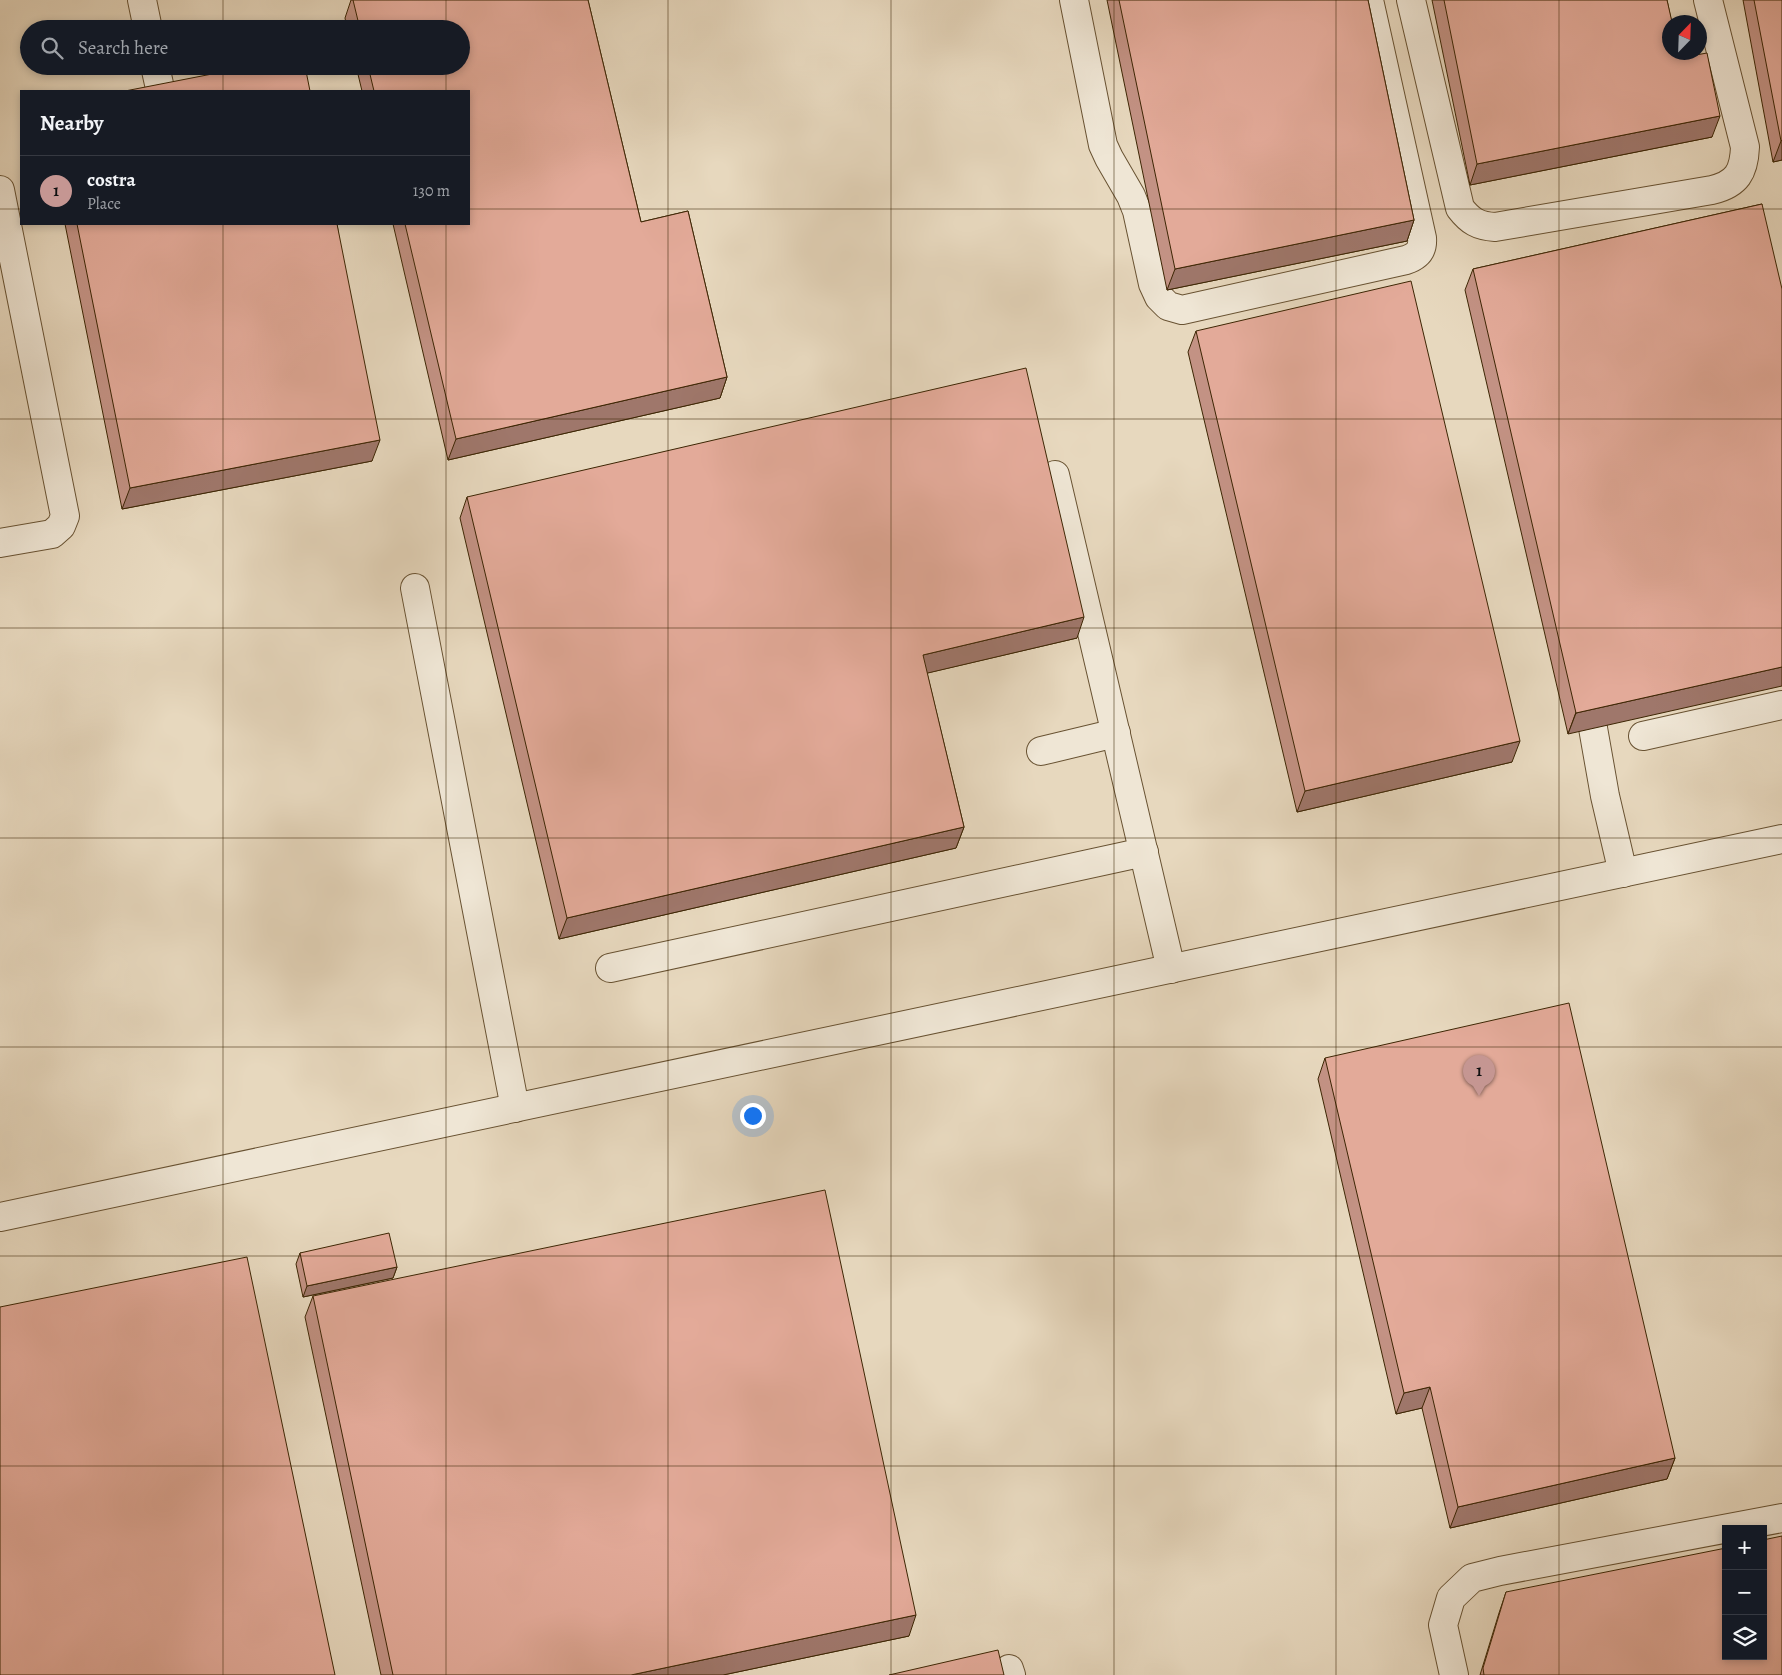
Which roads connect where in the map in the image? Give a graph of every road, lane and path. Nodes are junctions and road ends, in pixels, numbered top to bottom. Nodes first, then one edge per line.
1 (142, 0) edge
2 (1074, 0) edge
3 (1369, 0) edge
4 (1411, 0) edge
5 (1708, 0) edge
6 (146, 20) edge
7 (0, 190) edge
8 (1055, 475) dead end
9 (0, 544) edge
10 (415, 588) dead end
11 (1782, 705) edge
12 (1594, 728) edge
13 (1116, 733) junction
14 (1643, 736) dead end
15 (1041, 751) dead end
16 (1782, 839) edge
17 (1144, 852) junction
18 (1623, 873) junction
19 (610, 968) dead end
20 (1172, 969) junction
21 (515, 1108) junction
22 (0, 1217) edge
23 (1782, 1518) edge
24 (1454, 1675) edge

1 - 6 street
2 - 3 street
4 - 5 street
7 - 9 street
8 - 13 street
10 - 21 street
11 - 14 street
12 - 18 street
13 - 15 street
13 - 17 street
16 - 18 street
17 - 19 street
17 - 20 street
18 - 20 street
20 - 21 street
21 - 22 street
23 - 24 street

